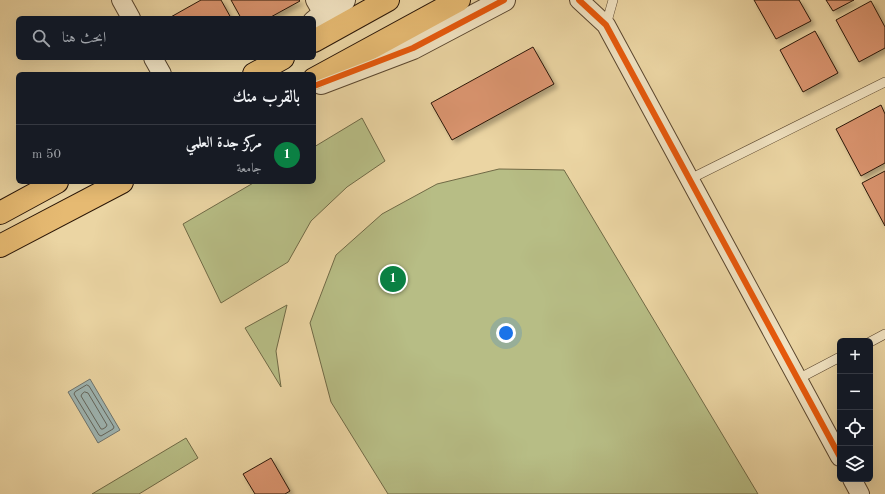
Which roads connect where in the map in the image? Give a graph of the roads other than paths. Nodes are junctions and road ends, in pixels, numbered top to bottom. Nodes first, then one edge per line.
1 (121, 0) edge
2 (344, 0) edge
3 (388, 0) edge
4 (459, 0) edge
5 (504, 0) edge
6 (579, 0) edge
7 (613, 0) edge
8 (317, 12) edge
9 (130, 16) edge
10 (606, 25) junction
11 (316, 40) edge
12 (154, 60) edge
13 (269, 60) edge
14 (279, 60) edge
15 (161, 72) edge
16 (255, 72) edge
17 (257, 72) edge
18 (316, 78) edge
19 (885, 82) edge
20 (316, 85) edge
21 (690, 178) junction
22 (53, 184) edge
23 (118, 184) edge
24 (0, 213) edge
25 (0, 246) edge
26 (885, 334) edge
27 (873, 340) edge
28 (837, 360) edge
29 (798, 380) junction
30 (837, 452) edge
31 (854, 482) edge
32 (860, 494) edge

1 - 9 street
2 - 8 street
3 - 11 main road
4 - 18 main road
5 - 20 street
6 - 10 street
7 - 10 lane
10 - 21 street
12 - 15 street
13 - 16 street
14 - 17 main road
19 - 21 lane
21 - 29 street
22 - 24 main road
23 - 25 main road
26 - 27 lane
28 - 29 lane
29 - 30 street
31 - 32 street

